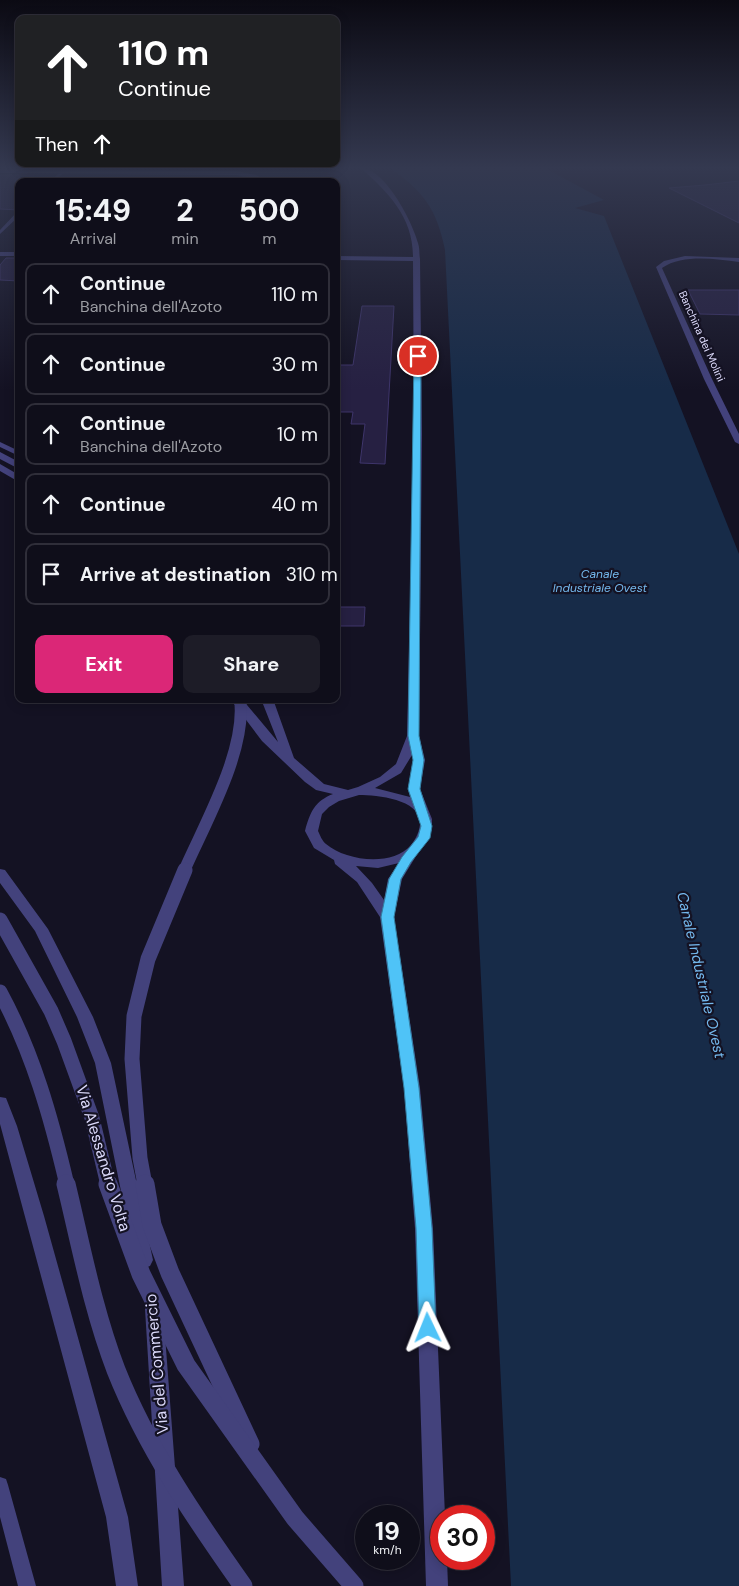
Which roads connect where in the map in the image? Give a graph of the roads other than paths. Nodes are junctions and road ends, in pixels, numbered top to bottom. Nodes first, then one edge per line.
1 (415, 242) edge
2 (0, 254) edge
3 (15, 254) edge
4 (340, 258) edge
5 (417, 259) junction
6 (739, 260) edge
7 (739, 442) edge
8 (0, 444) edge
9 (15, 452) edge
10 (0, 455) edge
11 (15, 464) edge
12 (0, 467) edge
13 (15, 476) edge
14 (239, 703) edge
15 (241, 703) edge
16 (269, 703) edge
17 (413, 736) junction
18 (291, 762) junction
19 (353, 792) junction
20 (423, 815) junction
21 (415, 849) junction
22 (329, 854) junction
23 (0, 873) edge
24 (387, 917) junction
25 (0, 920) edge
26 (0, 992) edge
27 (0, 1104) edge
28 (264, 1474) junction
29 (0, 1484) edge
30 (27, 1586) edge
31 (127, 1586) edge
32 (173, 1586) edge
33 (243, 1586) edge
34 (354, 1586) edge
35 (437, 1586) edge

1 - 5 street
2 - 3 street
4 - 5 street
5 - 17 street
6 - 7 street, Banchina dei Molini
8 - 9 street
10 - 11 street
12 - 13 street
14 - 18 street
15 - 28 street, bridge
16 - 18 street
17 - 19 street
17 - 20 street
18 - 19 street
19 - 20 street
19 - 22 street
20 - 21 street
21 - 22 street
21 - 24 street
22 - 24 street
23 - 32 street, Via del Commercio
24 - 35 street
25 - 28 street, Via Alessandro Volta, bridge
26 - 33 street, bridge
27 - 31 street
28 - 34 street, Via Alessandro Volta, bridge
29 - 30 lane

